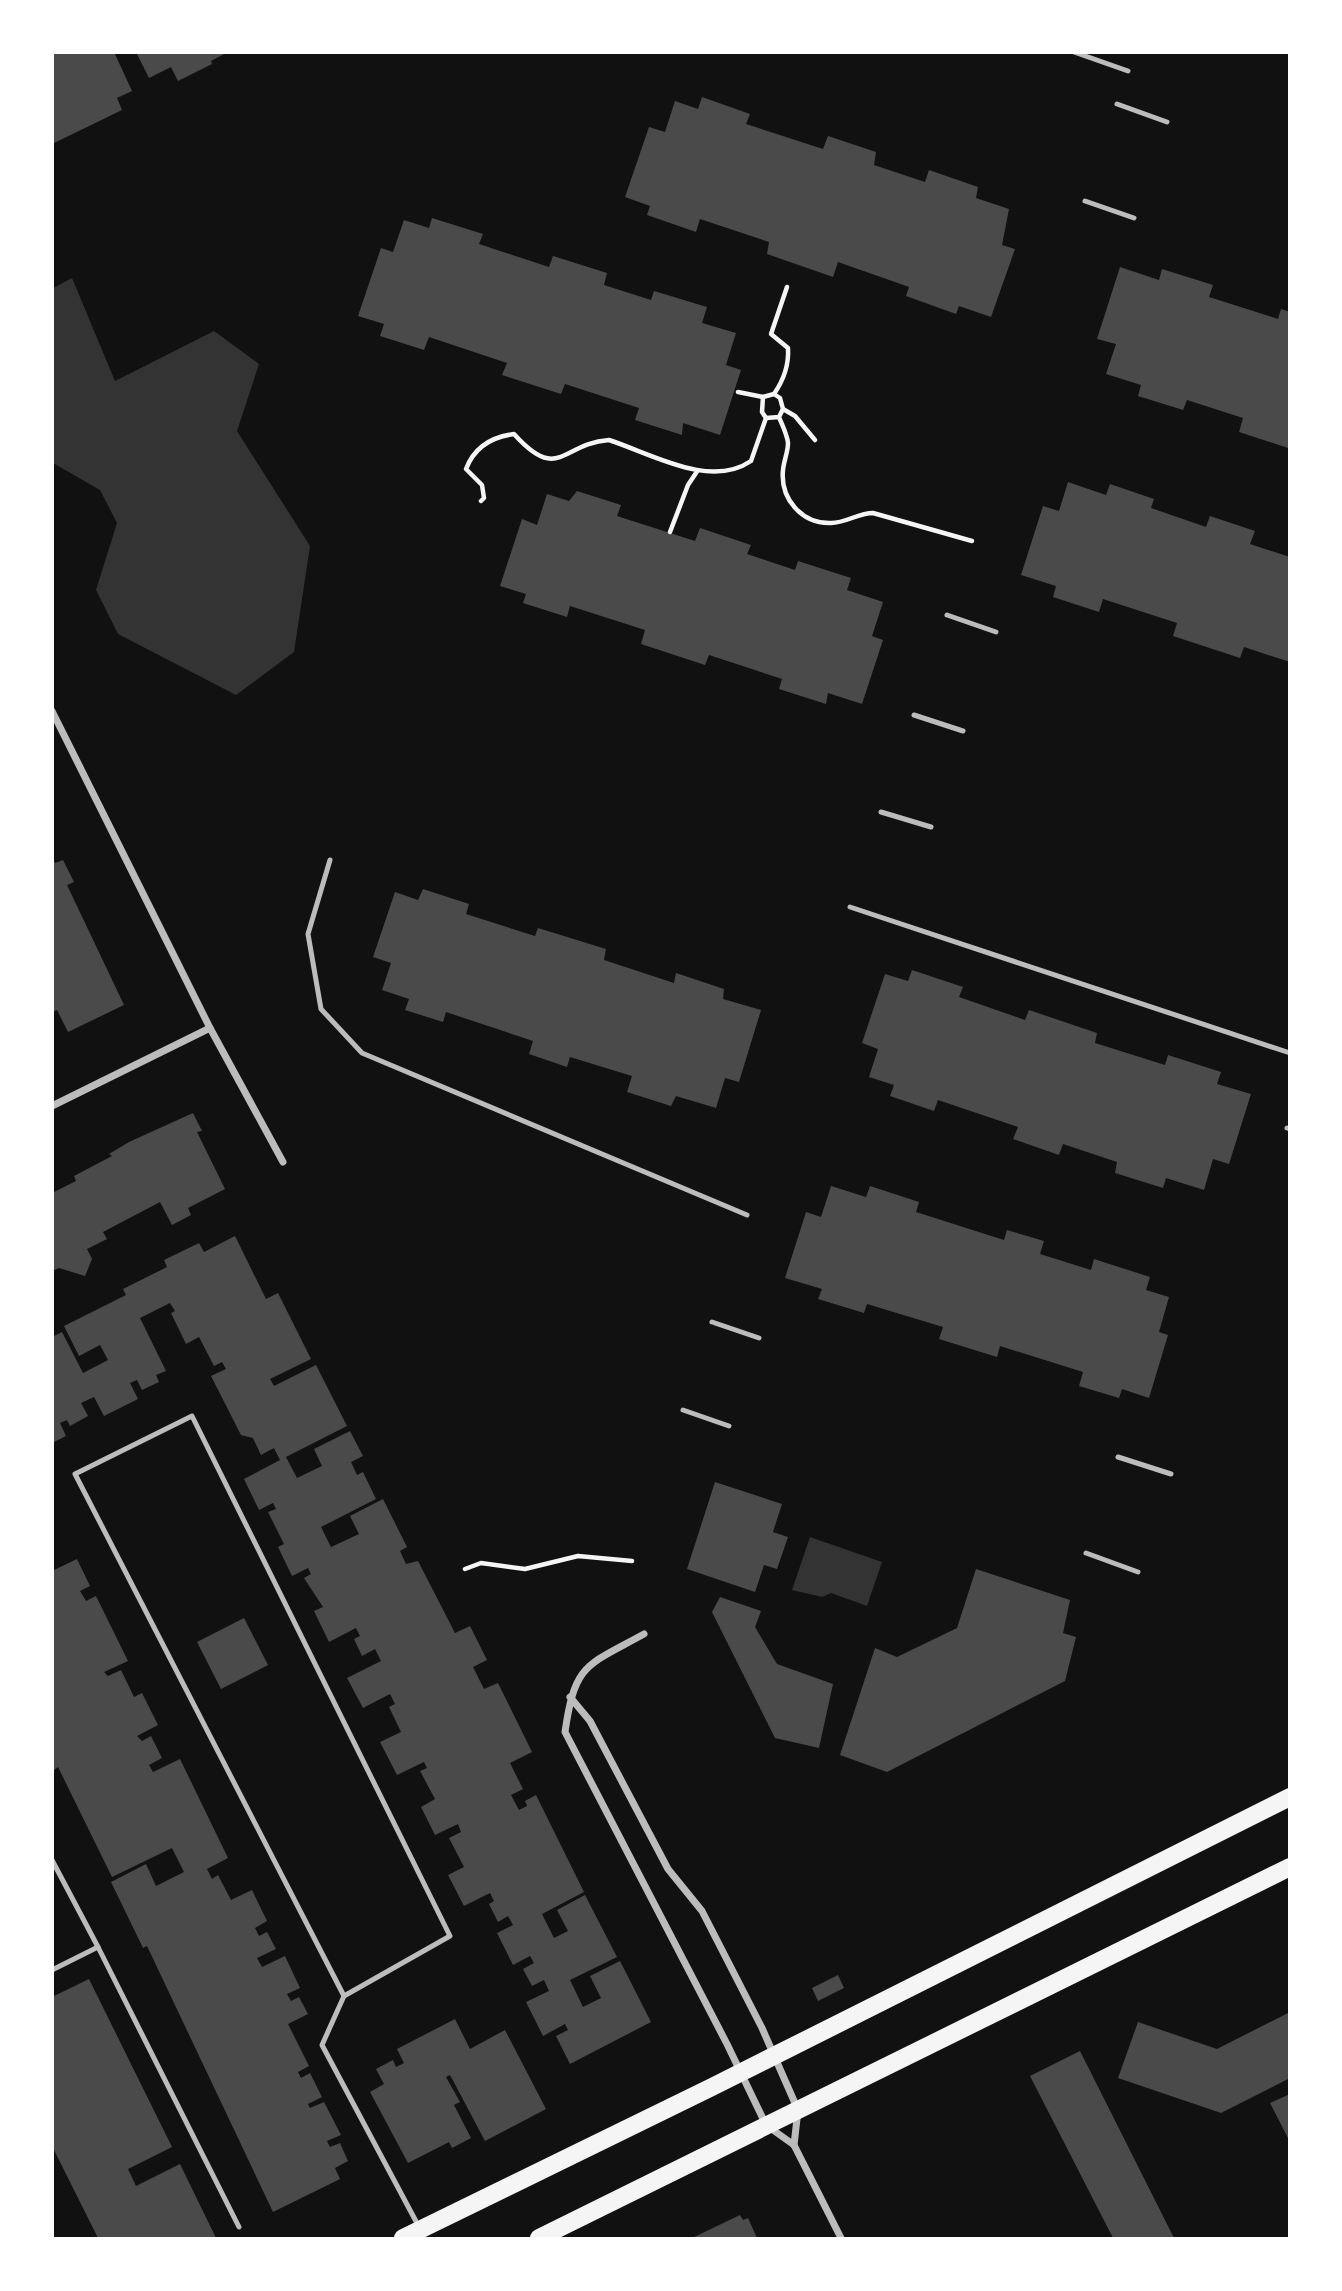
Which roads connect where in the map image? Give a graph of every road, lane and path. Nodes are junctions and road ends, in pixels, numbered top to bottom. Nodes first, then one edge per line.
1 (1074, 52) edge
2 (1128, 71) dead end
3 (1117, 104) dead end
4 (1167, 122) dead end
5 (1085, 201) dead end
6 (1133, 218) dead end
7 (787, 287) dead end
8 (738, 392) dead end
9 (774, 394) junction
10 (763, 397) junction
11 (783, 409) junction
12 (779, 417) junction
13 (766, 418) junction
14 (815, 440) dead end
15 (698, 470) junction
16 (481, 501) dead end
17 (670, 533) dead end
18 (972, 541) dead end
19 (947, 615) dead end
20 (996, 632) dead end
21 (52, 711) edge
22 (914, 715) dead end
23 (963, 731) dead end
24 (881, 812) dead end
25 (930, 827) dead end
26 (330, 860) dead end
27 (850, 907) dead end
28 (210, 1028) junction
29 (1290, 1053) edge
30 (52, 1105) edge
31 (283, 1162) dead end
32 (747, 1215) dead end
33 (712, 1322) dead end
34 (759, 1338) dead end
35 (682, 1410) dead end
36 (729, 1426) dead end
37 (1118, 1457) dead end
38 (1171, 1474) dead end
39 (1086, 1553) dead end
40 (632, 1561) dead end
41 (465, 1569) dead end
42 (1138, 1572) dead end
43 (644, 1634) dead end
44 (570, 1697) junction
45 (1290, 1797) edge
46 (52, 1860) edge
47 (1290, 1867) edge
48 (98, 1947) junction
49 (52, 1970) edge
50 (344, 1996) junction
51 (774, 2056) junction
52 (741, 2072) junction
53 (798, 2110) junction
54 (766, 2125) junction
55 (794, 2145) junction
56 (239, 2227) dead end
57 (420, 2230) junction
58 (403, 2238) edge
59 (539, 2238) edge
60 (841, 2238) edge

1 - 2 lane
3 - 4 lane
5 - 6 lane
7 - 9 path
8 - 10 path
9 - 10 path
9 - 11 path
10 - 13 path
11 - 12 path
11 - 14 path
12 - 13 path
12 - 18 path
13 - 15 path
15 - 16 path
15 - 17 path
19 - 20 lane
21 - 28 street
22 - 23 lane
24 - 25 lane
26 - 32 lane
27 - 29 lane
28 - 30 street
28 - 31 street
33 - 34 lane
35 - 36 lane
37 - 38 lane
39 - 42 lane
40 - 41 path
43 - 44 street
44 - 51 street
44 - 52 street
45 - 51 main road
46 - 48 lane
47 - 53 main road
48 - 49 lane
48 - 56 lane
50 - 50 lane
50 - 57 lane
51 - 52 main road
51 - 53 street
52 - 54 street
52 - 57 main road
53 - 54 main road
53 - 55 street
54 - 55 street
54 - 59 main road
55 - 60 street
57 - 58 main road

